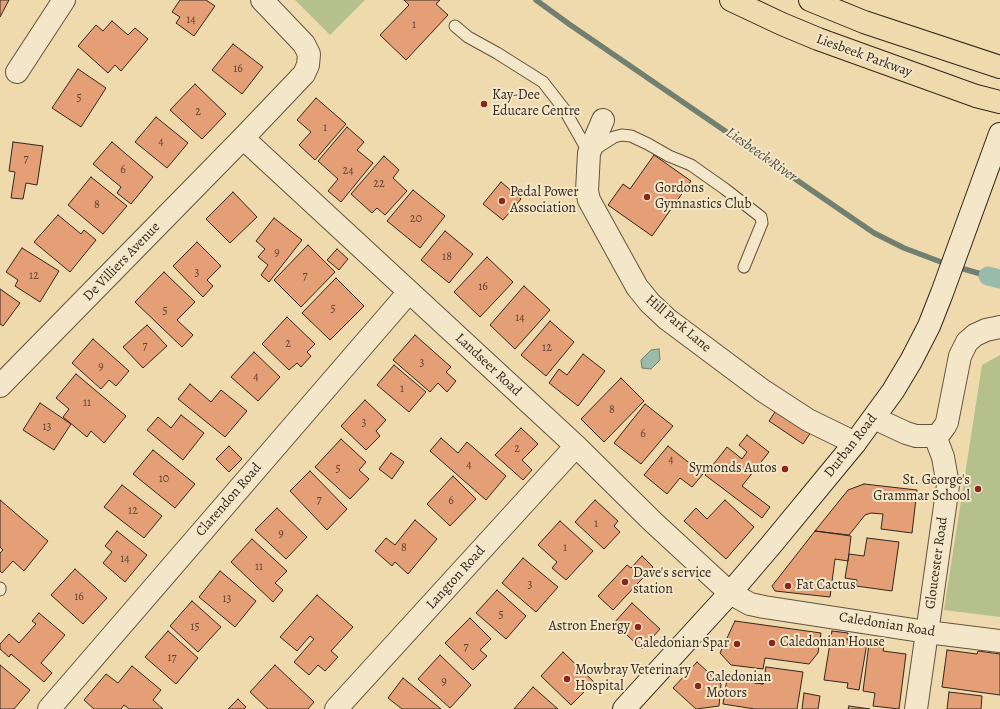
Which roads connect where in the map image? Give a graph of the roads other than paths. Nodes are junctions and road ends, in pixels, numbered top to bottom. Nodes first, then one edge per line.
1 (64, 0) edge
2 (262, 0) edge
3 (731, 0) edge
4 (810, 0) edge
5 (455, 26) dead end
6 (1000, 67) edge
7 (17, 72) dead end
8 (1000, 102) edge
9 (603, 120) dead end
10 (1000, 134) edge
11 (243, 138) junction
12 (588, 153) junction
13 (744, 268) dead end
14 (409, 292) junction
15 (1000, 327) edge
16 (0, 386) edge
17 (874, 418) junction
18 (935, 436) junction
19 (855, 443) junction
20 (576, 446) junction
21 (730, 593) junction
22 (928, 626) junction
23 (1000, 641) edge
24 (49, 709) edge
25 (336, 709) edge
26 (624, 709) edge
27 (916, 709) edge

1 - 7 street
2 - 11 street, De Villiers Avenue
3 - 8 main road, Liesbeek Parkway
4 - 6 main road
5 - 12 lane
9 - 12 street, Hill Park Lane
10 - 17 street, Durban Road
11 - 14 street, Landseer Road
11 - 16 street, De Villiers Avenue
12 - 13 lane
12 - 19 street, Hill Park Lane
14 - 20 street, Landseer Road
14 - 24 street, Clarendon Road
15 - 18 street
17 - 18 street
17 - 19 street, Durban Road
18 - 22 street, Gloucester Road
19 - 21 street, Durban Road
20 - 21 street, Landseer Road
20 - 25 street, Langton Road
21 - 22 street, Caledonian Road
21 - 26 street, Durban Road
22 - 23 street, Caledonian Road
22 - 27 street, Gloucester Road

